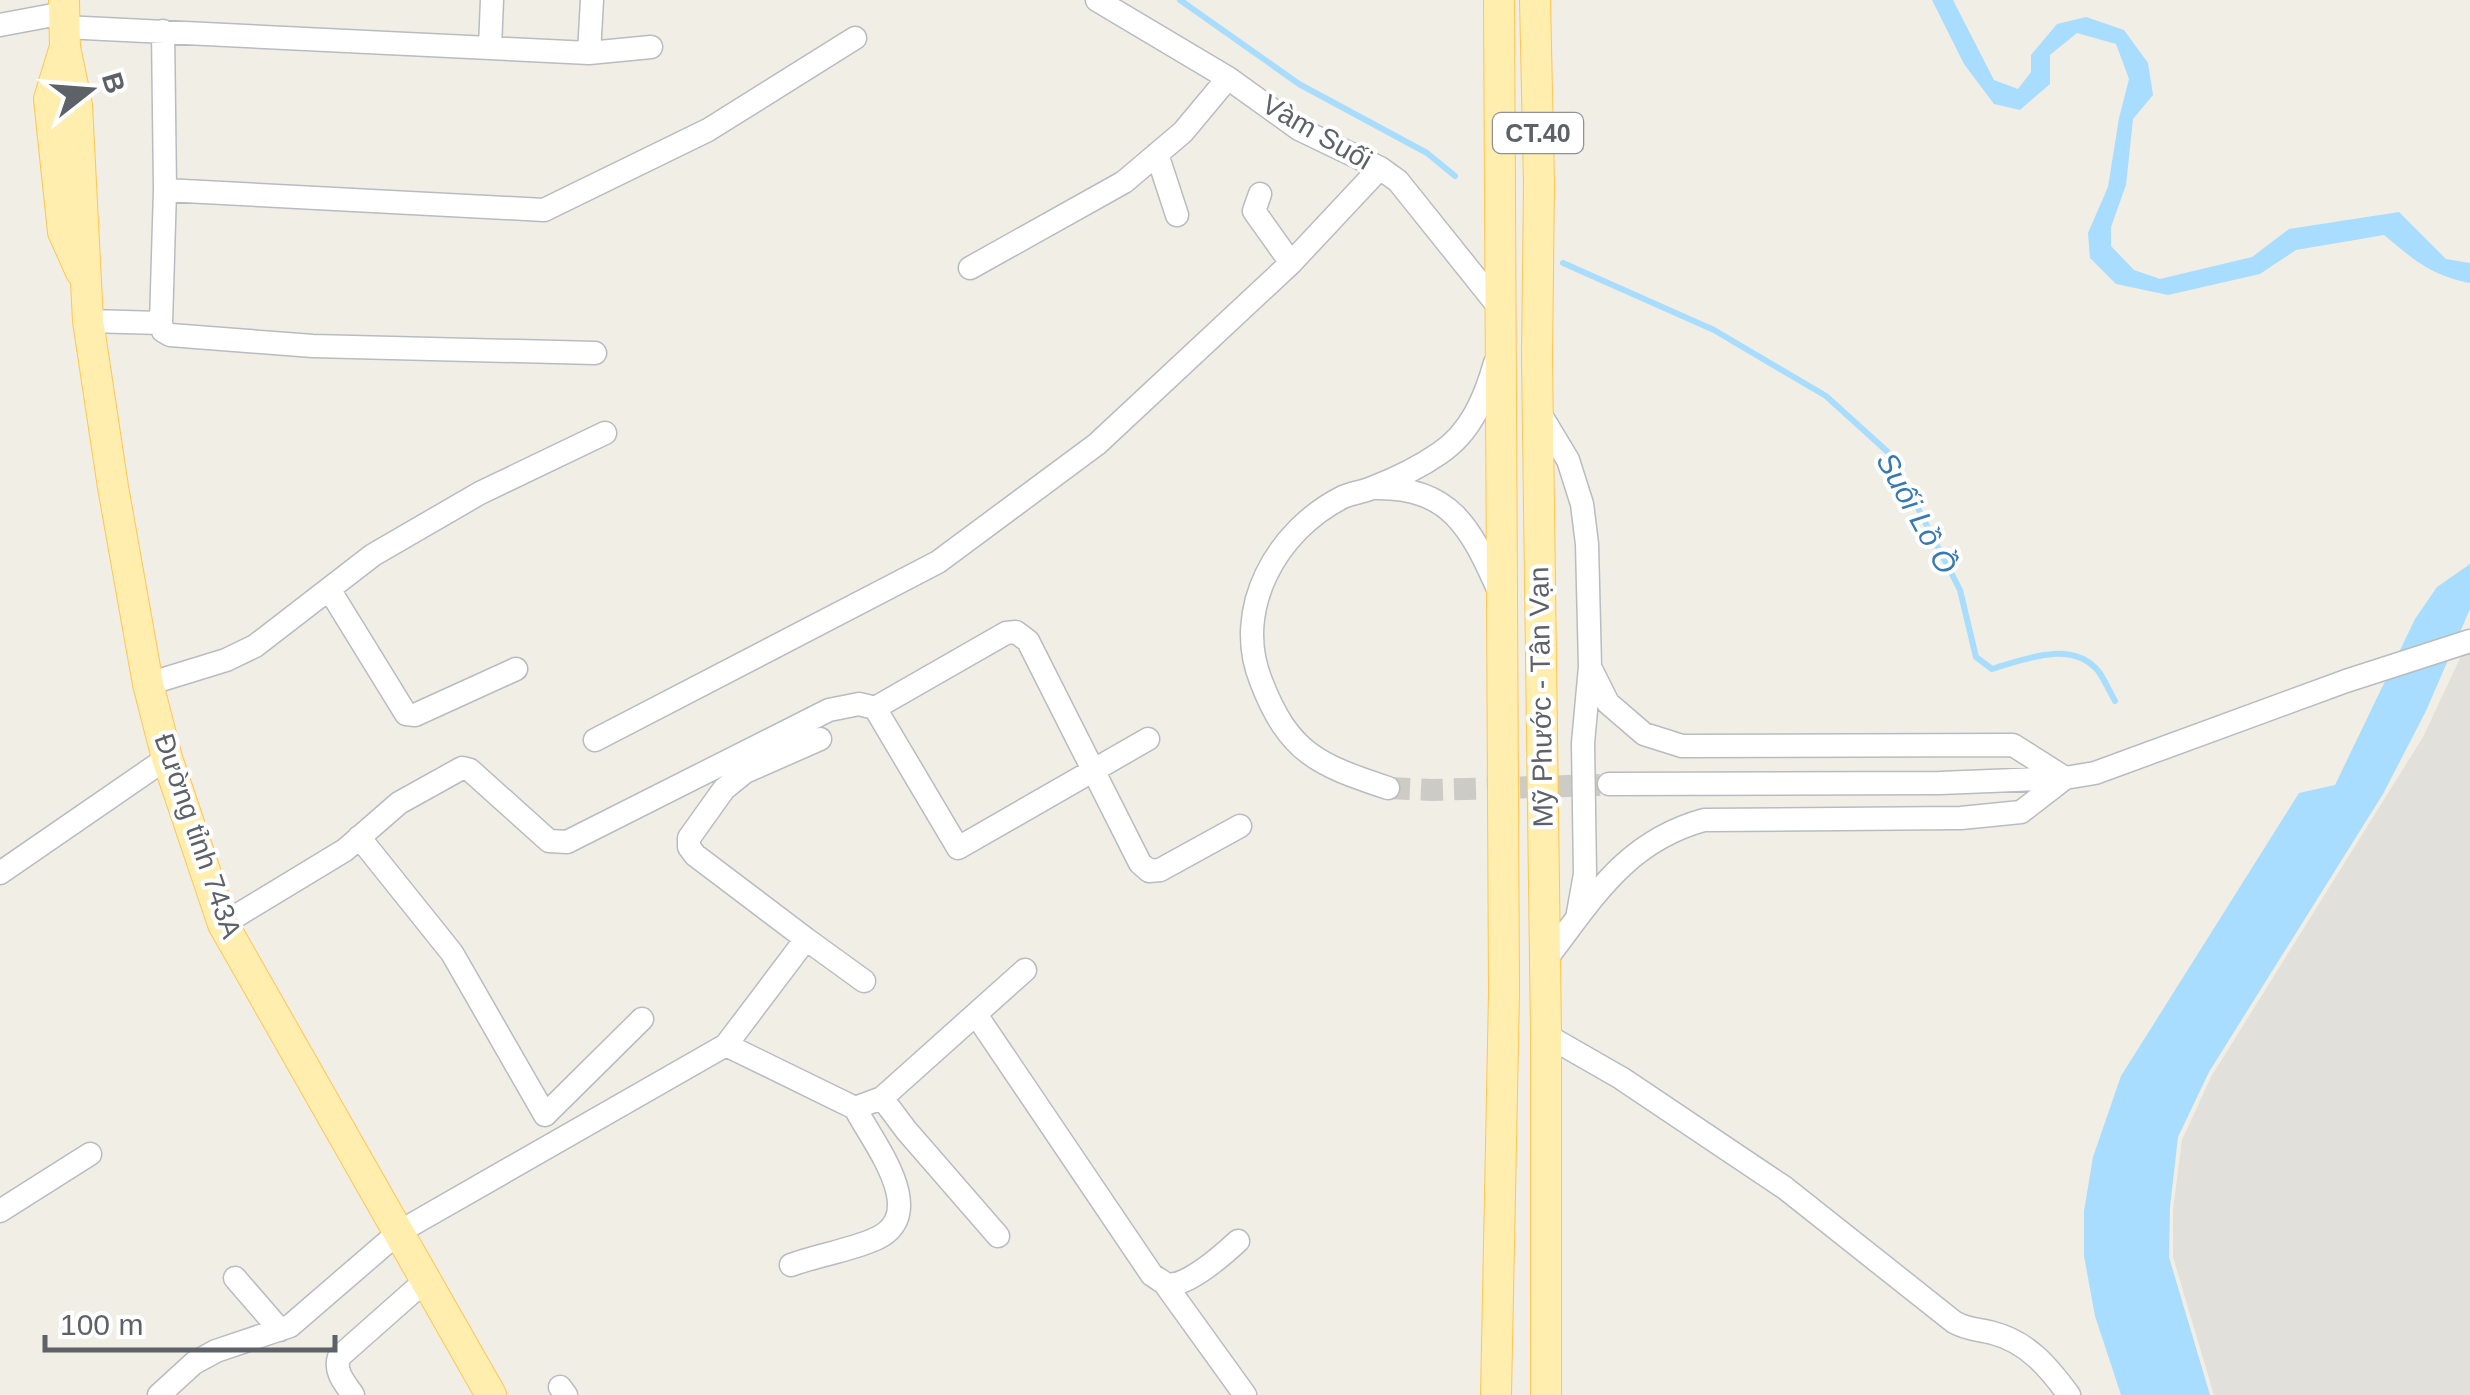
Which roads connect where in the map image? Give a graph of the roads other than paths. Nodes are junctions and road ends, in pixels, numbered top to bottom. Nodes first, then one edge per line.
1 (492, 0) edge
2 (592, 0) edge
3 (1097, 0) edge
4 (1499, 0) edge
5 (1534, 0) edge
6 (64, 22) edge
7 (0, 25) edge
8 (164, 31) junction
9 (855, 38) dead end
10 (490, 47) junction
11 (651, 47) dead end
12 (589, 53) junction
13 (1228, 78) junction
14 (1156, 154) junction
15 (1380, 168) junction
16 (165, 190) junction
17 (1260, 194) dead end
18 (1177, 215) dead end
19 (1291, 263) junction
20 (970, 268) dead end
21 (1500, 306) junction
22 (88, 321) junction
23 (160, 323) junction
24 (1499, 348) junction
25 (596, 353) dead end
26 (1538, 408) junction
27 (605, 433) dead end
28 (1372, 488) junction
29 (329, 589) junction
30 (1501, 597) junction
31 (2470, 641) edge
32 (516, 668) dead end
33 (1590, 668) junction
34 (148, 684) junction
35 (874, 708) junction
36 (1148, 738) dead end
37 (820, 739) dead end
38 (595, 740) dead end
39 (167, 758) junction
40 (1092, 769) junction
41 (2066, 778) junction
42 (1609, 784) tunnel mouth
43 (1388, 788) tunnel mouth
44 (1240, 826) dead end
45 (359, 837) junction
46 (0, 873) edge
47 (1576, 921) junction
48 (224, 924) junction
49 (806, 939) junction
50 (1544, 962) junction
51 (1025, 970) dead end
52 (864, 981) dead end
53 (977, 1016) junction
54 (642, 1019) dead end
55 (1546, 1036) junction
56 (726, 1045) junction
57 (882, 1098) junction
58 (855, 1108) junction
59 (90, 1154) dead end
60 (0, 1212) edge
61 (398, 1232) junction
62 (998, 1236) dead end
63 (1238, 1241) dead end
64 (792, 1265) dead end
65 (235, 1278) dead end
66 (426, 1280) junction
67 (1165, 1284) junction
68 (280, 1330) junction
69 (159, 1395) edge
70 (353, 1395) edge
71 (491, 1395) edge
72 (1245, 1395) edge
73 (1496, 1395) edge
74 (1546, 1395) edge
75 (2069, 1395) edge

1 - 10 street
2 - 12 street
3 - 13 street, Vàm Suối
4 - 21 main road, Mỹ Phước - Tân Vạn / CT.40
5 - 26 main road, Mỹ Phước - Tân Vạn / CT.40
6 - 7 street
6 - 8 street
6 - 22 main road, Đường tỉnh 743A
8 - 10 street
8 - 16 street
9 - 16 street
10 - 12 street
11 - 12 street
13 - 14 street
13 - 15 street, Vàm Suối
14 - 18 street
14 - 20 street
15 - 19 street
15 - 21 street, Vàm Suối
16 - 23 street
17 - 19 street
19 - 38 street
21 - 24 main road, Mỹ Phước - Tân Vạn
22 - 23 street
22 - 34 main road, Đường tỉnh 743A
23 - 25 street
24 - 28 street
24 - 30 main road, Mỹ Phước - Tân Vạn
26 - 33 street
26 - 50 main road, Mỹ Phước - Tân Vạn
27 - 29 street
28 - 30 street
28 - 43 street
29 - 32 street
29 - 34 street
30 - 73 main road, Mỹ Phước - Tân Vạn
31 - 41 street
33 - 41 street
33 - 47 street
34 - 39 main road, Đường tỉnh 743A
35 - 40 street
35 - 40 street
35 - 45 street
36 - 40 street
37 - 49 street
39 - 46 street
39 - 48 main road, Đường tỉnh 743A
40 - 44 street
41 - 42 street
41 - 47 street
45 - 48 street
45 - 54 street
47 - 50 street
48 - 61 main road, Đường tỉnh 743A
49 - 52 street
49 - 56 street
50 - 55 main road, Mỹ Phước - Tân Vạn
51 - 53 street
53 - 57 street
53 - 67 street
55 - 74 main road, Mỹ Phước - Tân Vạn
55 - 75 street
56 - 58 street
56 - 61 street
57 - 58 street
57 - 62 street
58 - 64 street
59 - 60 street
61 - 66 main road, Đường tỉnh 743A
61 - 68 street
63 - 67 street
65 - 68 street
66 - 70 street
66 - 71 main road, Đường tỉnh 743A
67 - 72 street
68 - 69 street

